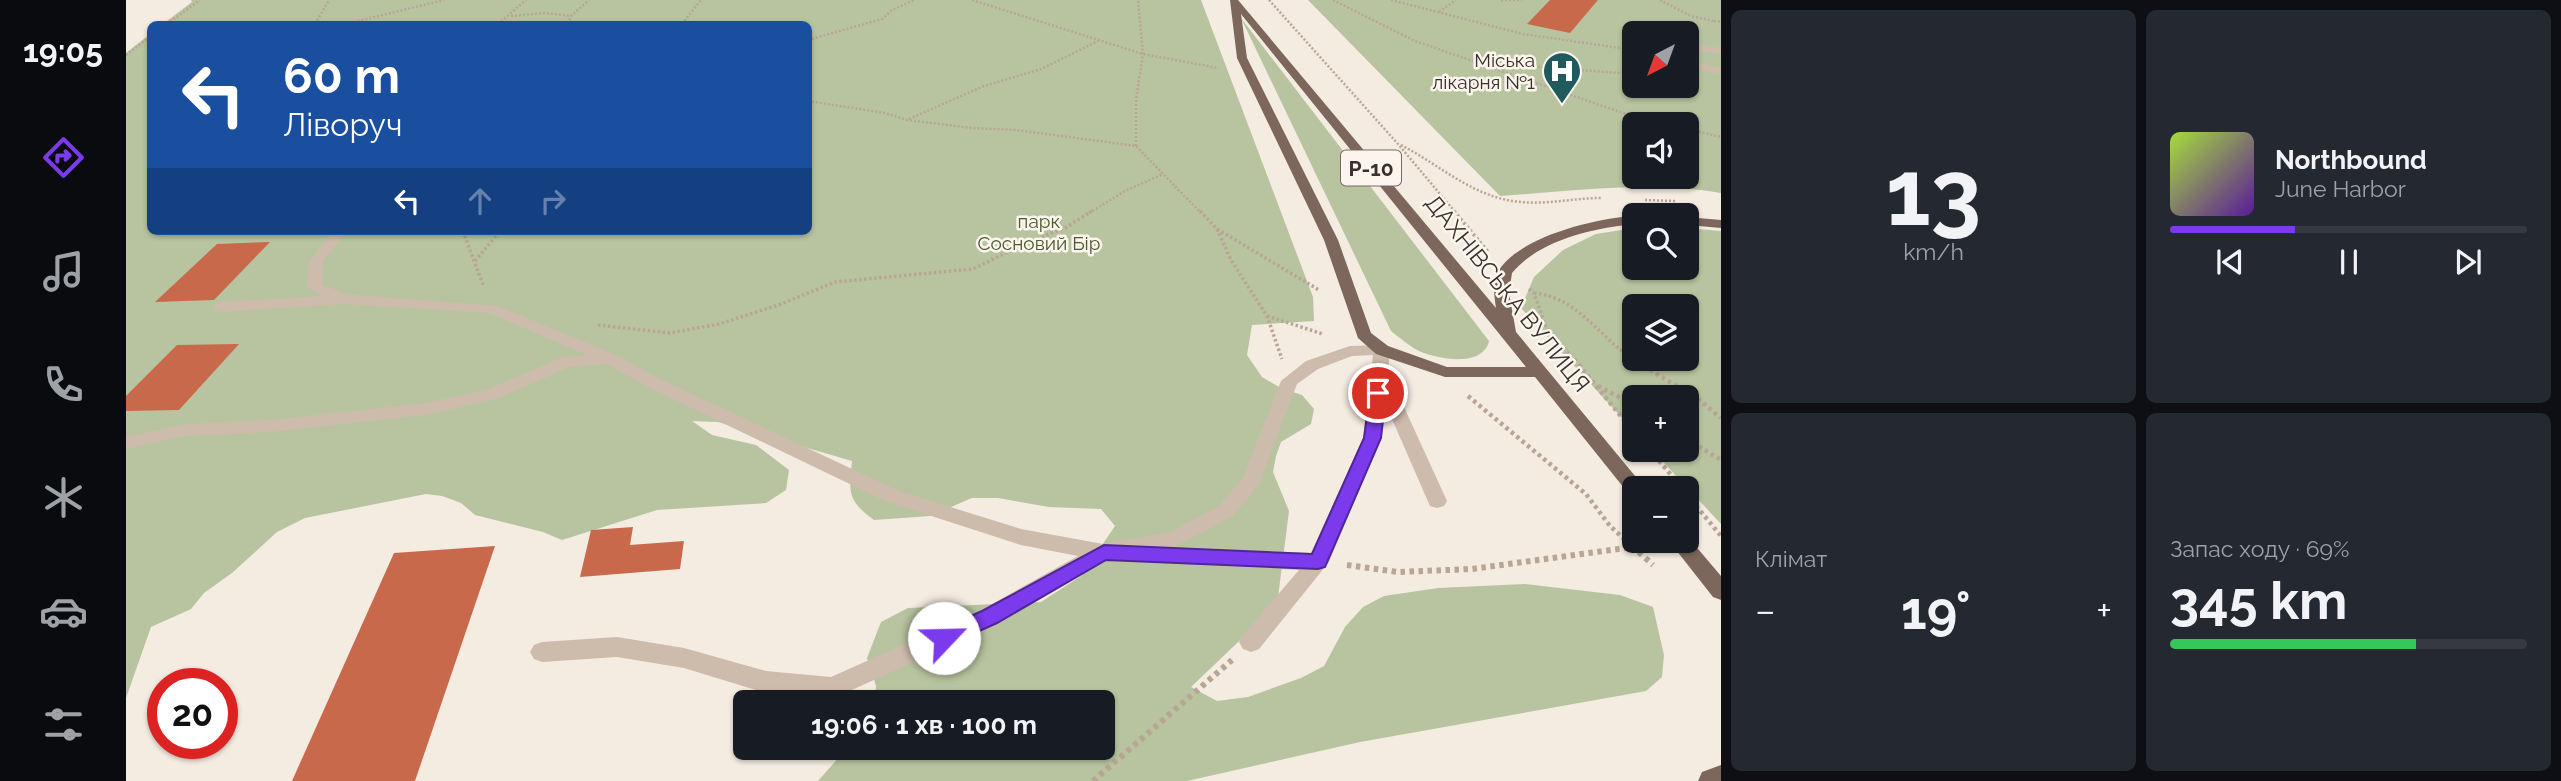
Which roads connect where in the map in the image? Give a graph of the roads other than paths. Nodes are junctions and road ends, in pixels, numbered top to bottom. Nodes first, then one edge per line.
1 (1234, 2) edge
2 (1699, 48) edge
3 (1721, 51) edge
4 (1699, 66) edge
5 (1721, 71) edge
6 (1622, 222) edge
7 (1699, 222) edge
8 (1721, 224) edge
9 (337, 235) edge
10 (344, 299) junction
11 (220, 307) dead end
12 (1509, 335) junction
13 (1382, 350) junction
14 (610, 359) junction
15 (1380, 370) junction
16 (1538, 372) junction
17 (126, 443) edge
18 (1625, 476) edge
19 (1437, 501) dead end
20 (1104, 552) junction
21 (1690, 553) edge
22 (1318, 562) junction
23 (1721, 592) edge
24 (1251, 642) road end
25 (542, 652) dead end
26 (1721, 778) edge
27 (1711, 781) edge

1 - 12 main road, ДАХНІВСЬКА ВУЛИЦЯ / Р-10
1 - 13 main road
2 - 3 lane
4 - 5 lane
6 - 12 main road
7 - 8 main road
9 - 10 lane
10 - 11 lane
10 - 14 lane
12 - 16 main road, ДАХНІВСЬКА ВУЛИЦЯ / Р-10
13 - 15 lane
13 - 16 main road
13 - 20 lane
14 - 17 lane
14 - 20 lane
15 - 19 lane
15 - 22 lane
16 - 18 main road, ДАХНІВСЬКА ВУЛИЦЯ / Р-10
20 - 22 lane
20 - 25 lane
21 - 23 main road
22 - 24 lane
26 - 27 main road

